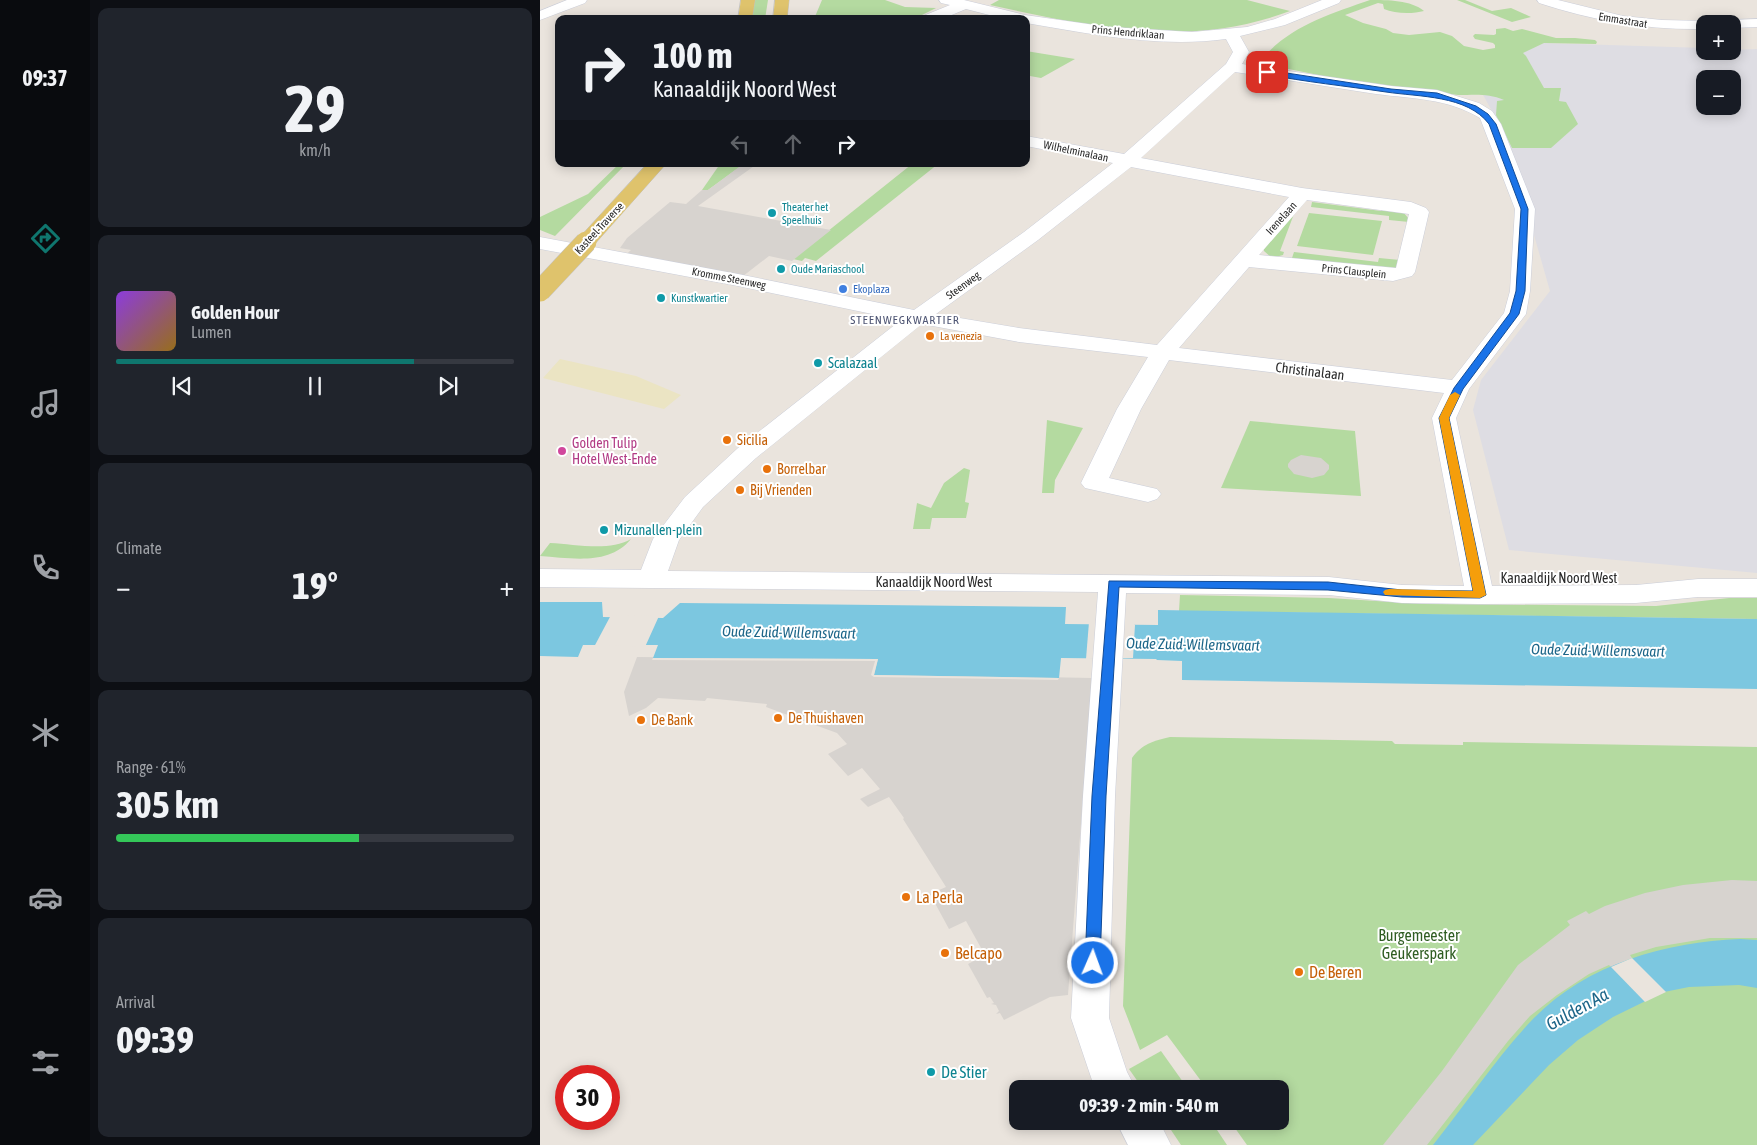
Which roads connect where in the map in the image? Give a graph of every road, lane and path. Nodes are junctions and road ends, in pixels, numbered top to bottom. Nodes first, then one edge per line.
1 (580, 0) edge
2 (748, 0) edge
3 (782, 0) edge
4 (946, 0) edge
5 (1334, 0) edge
6 (1544, 0) edge
7 (964, 5) junction
8 (558, 8) junction
9 (576, 15) dead end
10 (746, 15) edge
11 (780, 15) edge
12 (938, 15) edge
13 (1008, 15) edge
14 (540, 16) edge
15 (1030, 20) edge
16 (1757, 23) edge
17 (1741, 24) edge
18 (1696, 25) edge
19 (1230, 33) junction
20 (1206, 36) junction
21 (1232, 67) junction
22 (1030, 142) edge
23 (1126, 162) junction
24 (654, 167) edge
25 (1302, 194) junction
26 (540, 243) edge
27 (1244, 260) junction
28 (540, 291) edge
29 (918, 318) junction
30 (1162, 353) junction
31 (1458, 388) junction
32 (1148, 494) dead end
33 (540, 578) edge
34 (651, 579) junction
35 (1113, 583) junction
36 (1478, 586) junction
37 (1757, 588) edge
38 (1111, 1080) edge
39 (1141, 1130) edge
40 (1150, 1145) edge

1 - 8 street
2 - 10 main road
3 - 11 main road
4 - 7 street, Prins Hendriklaan
5 - 19 street, Prins Hendriklaan
6 - 18 street, Emmastraat
7 - 12 street
7 - 13 street, Prins Hendriklaan
8 - 9 street
8 - 14 street
15 - 20 street, Prins Hendriklaan
16 - 17 street
19 - 20 street, Prins Hendriklaan
19 - 21 street
20 - 21 street
21 - 23 street, Steenweg
21 - 31 street
22 - 23 street, Wilhelminalaan
23 - 25 street, Irenelaan
23 - 29 street, Steenweg
24 - 28 main road, Kasteel-Traverse, bridge
25 - 27 street, Irenelaan
25 - 27 street, Prins Clausplein
26 - 29 street, Kromme Steenweg
27 - 30 street, Irenelaan
29 - 30 street, Christinalaan
29 - 34 street, Steenweg
30 - 31 street, Christinalaan
30 - 32 street
31 - 36 street
33 - 34 street, Kanaaldijk Noord West
34 - 35 street, Kanaaldijk Noord West
35 - 36 street, Kanaaldijk Noord West
35 - 38 street
36 - 37 street, Kanaaldijk Noord West
39 - 40 street

